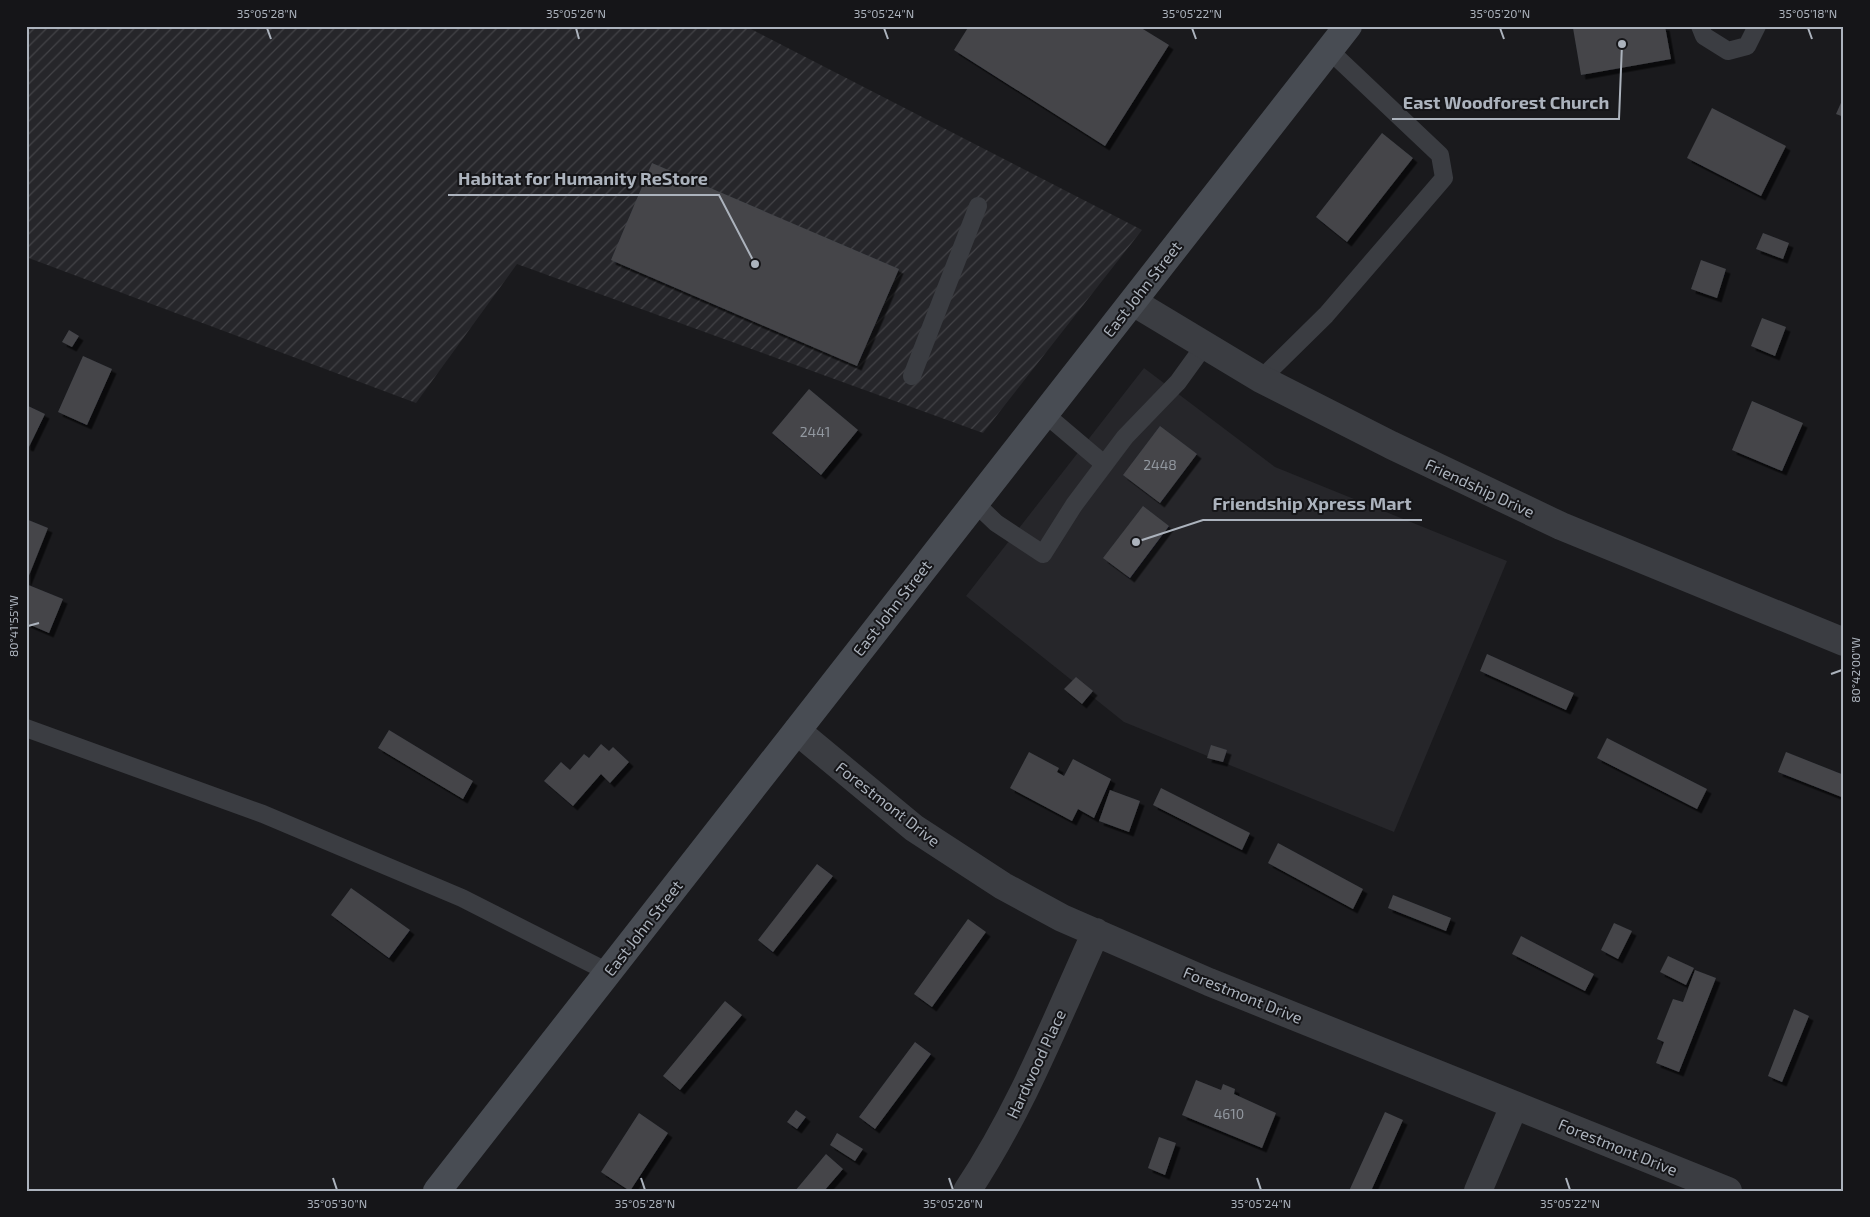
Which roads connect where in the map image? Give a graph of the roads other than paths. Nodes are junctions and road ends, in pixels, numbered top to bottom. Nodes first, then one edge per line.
1 (1348, 26) edge
2 (1700, 26) edge
3 (1757, 26) edge
4 (1329, 50) junction
5 (978, 206) dead end
6 (1133, 302) junction
7 (1204, 346) junction
8 (912, 376) dead end
9 (1261, 379) junction
10 (1045, 414) junction
11 (1104, 464) junction
12 (975, 503) junction
13 (1844, 642) edge
14 (26, 728) edge
15 (797, 731) junction
16 (1096, 932) junction
17 (608, 972) junction
18 (1514, 1106) junction
19 (437, 1191) edge
20 (967, 1191) edge
21 (1478, 1191) edge
22 (1728, 1191) edge

1 - 4 main road, East John Street
2 - 3 lane
4 - 6 main road, East John Street
4 - 9 lane
5 - 8 lane
6 - 7 street, Friendship Drive
6 - 10 main road, East John Street
7 - 9 street, Friendship Drive
7 - 11 lane
9 - 13 street, Friendship Drive
10 - 11 lane
10 - 12 main road, East John Street
11 - 12 lane
12 - 15 main road, East John Street
14 - 17 lane
15 - 16 street, Forestmont Drive
15 - 17 main road, East John Street
16 - 18 street, Forestmont Drive
16 - 20 street, Hardwood Place
17 - 19 main road, East John Street
18 - 21 street
18 - 22 street, Forestmont Drive

